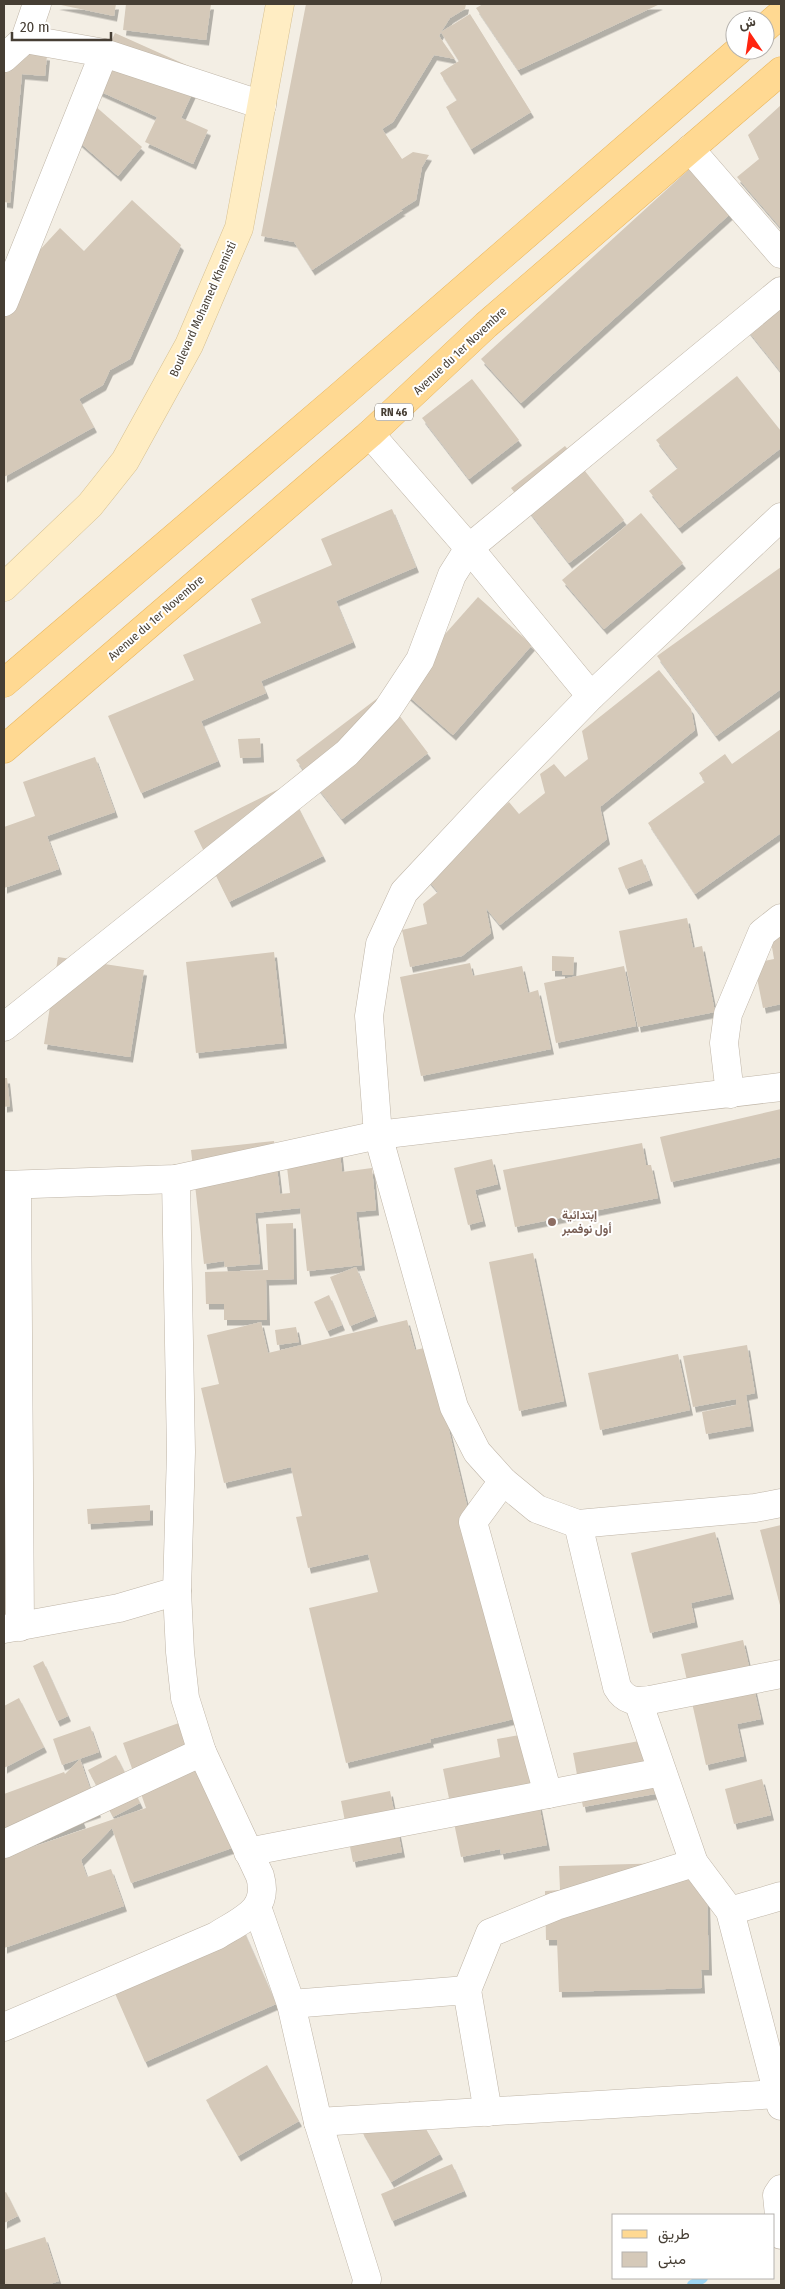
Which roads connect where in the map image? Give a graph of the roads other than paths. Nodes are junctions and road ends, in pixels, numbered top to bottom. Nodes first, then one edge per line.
1 (37, 4) edge
2 (280, 4) edge
3 (25, 39) junction
4 (104, 53) junction
5 (4, 58) edge
6 (727, 60) edge
7 (781, 70) edge
8 (262, 105) junction
9 (690, 149) junction
10 (781, 254) edge
11 (781, 291) edge
12 (4, 302) edge
13 (370, 434) junction
14 (781, 517) edge
15 (469, 548) junction
16 (4, 587) edge
17 (4, 683) edge
18 (591, 696) junction
19 (4, 748) edge
20 (781, 918) edge
21 (4, 1027) edge
22 (781, 1088) edge
23 (730, 1094) junction
24 (378, 1135) junction
25 (176, 1179) junction
26 (10, 1185) edge
27 (503, 1481) junction
28 (781, 1503) edge
29 (578, 1524) junction
30 (177, 1591) junction
31 (12, 1628) edge
32 (781, 1674) edge
33 (638, 1701) junction
34 (202, 1752) junction
35 (662, 1772) junction
36 (548, 1794) junction
37 (4, 1844) edge
38 (248, 1852) junction
39 (694, 1863) junction
40 (781, 1896) edge
41 (257, 1907) junction
42 (730, 1911) junction
43 (467, 1990) junction
44 (291, 2004) junction
45 (4, 2027) edge
46 (780, 2100) edge
47 (488, 2112) junction
48 (318, 2122) junction
49 (781, 2188) edge
50 (781, 2235) edge
51 (366, 2285) edge

1 - 3 street
2 - 8 main road, Boulevard Mohamed Khemisti
3 - 4 street
3 - 5 street
4 - 8 street
4 - 12 street
6 - 17 main road
7 - 9 main road, Avenue du 1er Novembre / RN 46
8 - 16 main road, Boulevard Mohamed Khemisti
9 - 10 street
9 - 13 main road, Avenue du 1er Novembre / RN 46
11 - 15 street
13 - 15 street
13 - 19 main road, Avenue du 1er Novembre / RN 46
14 - 18 street
15 - 18 street
15 - 21 street
18 - 24 street
20 - 23 street
22 - 23 street
23 - 24 street
24 - 25 street
24 - 27 street
25 - 26 street
25 - 30 street
26 - 31 street
27 - 29 street
27 - 36 street
28 - 29 street
29 - 33 street
30 - 31 street
30 - 34 street
32 - 33 street
33 - 35 street
34 - 37 street
34 - 38 street
35 - 36 street
35 - 39 street
36 - 38 street
38 - 41 street
39 - 42 street
39 - 43 street
40 - 42 street
41 - 44 street
41 - 45 street
42 - 46 street
43 - 44 street
43 - 47 street
44 - 48 street
46 - 47 street
47 - 48 street
48 - 51 street
49 - 50 street

